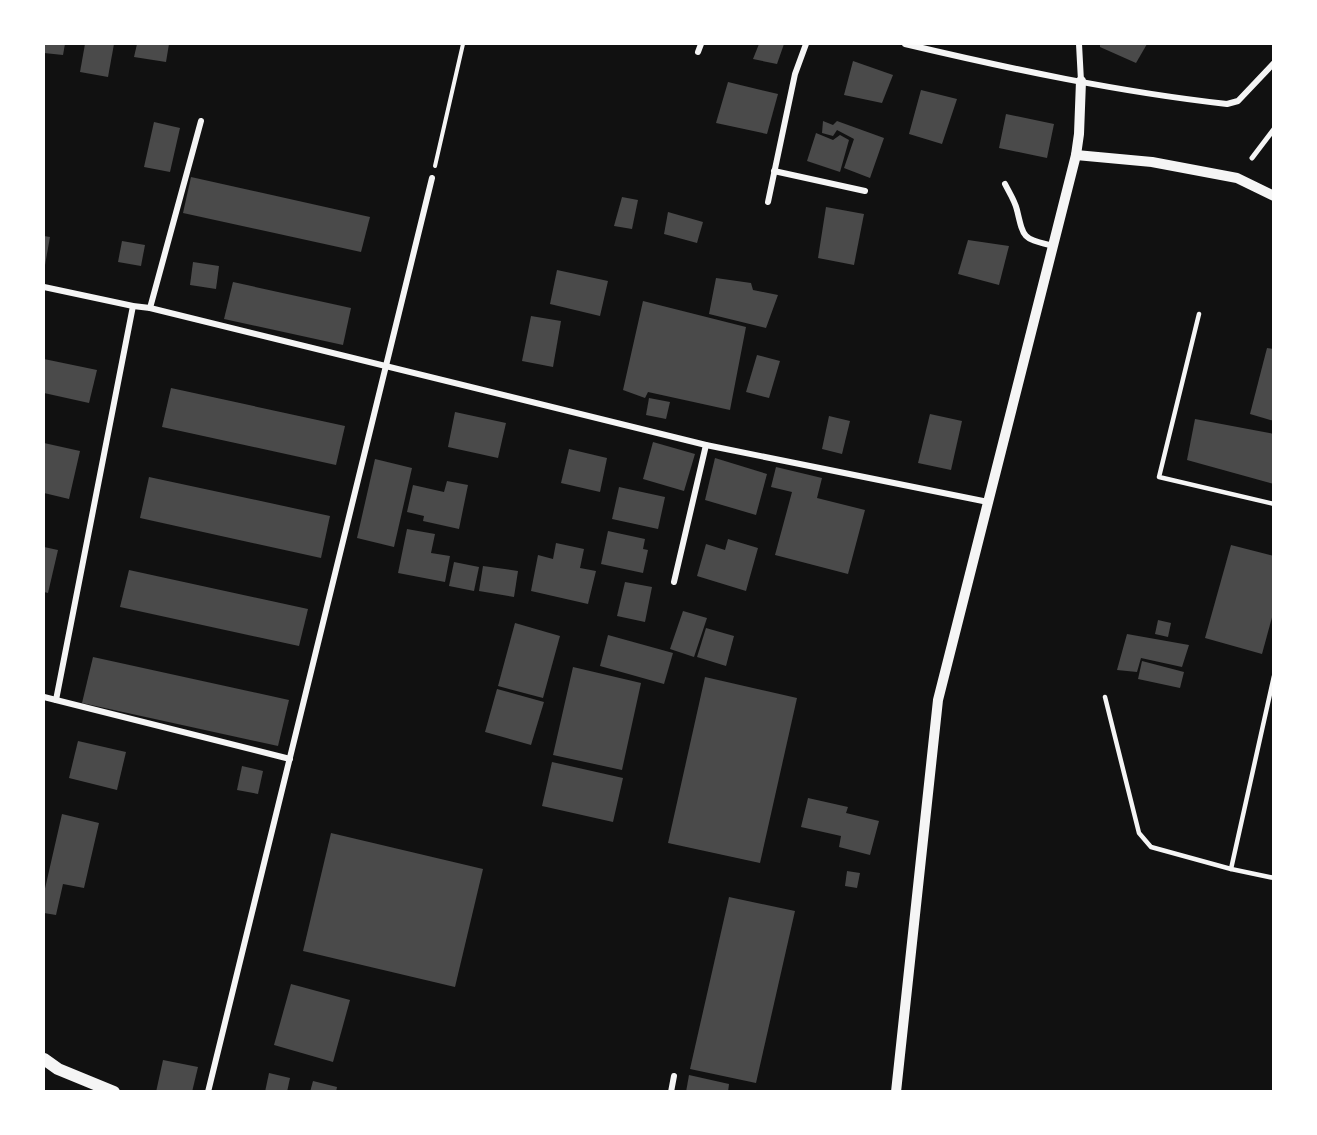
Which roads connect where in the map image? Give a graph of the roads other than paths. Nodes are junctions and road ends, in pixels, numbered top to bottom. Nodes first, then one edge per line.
1 (701, 44) edge
2 (806, 44) edge
3 (905, 44) edge
4 (1079, 44) edge
5 (698, 52) dead end
6 (1274, 63) edge
7 (1081, 81) junction
8 (201, 121) dead end
9 (1274, 129) edge
10 (1076, 155) junction
11 (1252, 158) dead end
12 (774, 171) junction
13 (432, 178) road end
14 (1005, 184) dead end
15 (865, 191) dead end
16 (1274, 196) edge
17 (768, 202) dead end
18 (1053, 246) junction
19 (44, 286) edge
20 (133, 306) junction
21 (150, 308) junction
22 (1199, 314) dead end
23 (386, 367) junction
24 (706, 446) junction
25 (988, 502) junction
26 (1274, 504) edge
27 (674, 582) dead end
28 (1274, 676) edge
29 (44, 697) edge
30 (1105, 697) dead end
31 (56, 700) junction
32 (290, 759) junction
33 (1231, 869) junction
34 (1274, 878) edge
35 (44, 1059) edge
36 (674, 1076) dead end
37 (114, 1092) edge
38 (208, 1092) edge
39 (671, 1092) edge
40 (896, 1092) edge

1 - 5 street
2 - 12 street
3 - 7 street
4 - 7 street
6 - 7 street
7 - 10 street
8 - 21 street
9 - 11 street
10 - 16 street
10 - 18 street
12 - 15 street
12 - 17 street
13 - 23 street
14 - 18 street
18 - 25 street
19 - 20 street
20 - 21 street
20 - 31 street
21 - 23 street
22 - 26 lane
23 - 24 street
23 - 32 street
24 - 25 street
24 - 27 street
25 - 40 street
28 - 33 lane
29 - 31 street
30 - 33 lane
31 - 32 street
32 - 38 street
33 - 34 lane
35 - 37 main road
36 - 39 street

